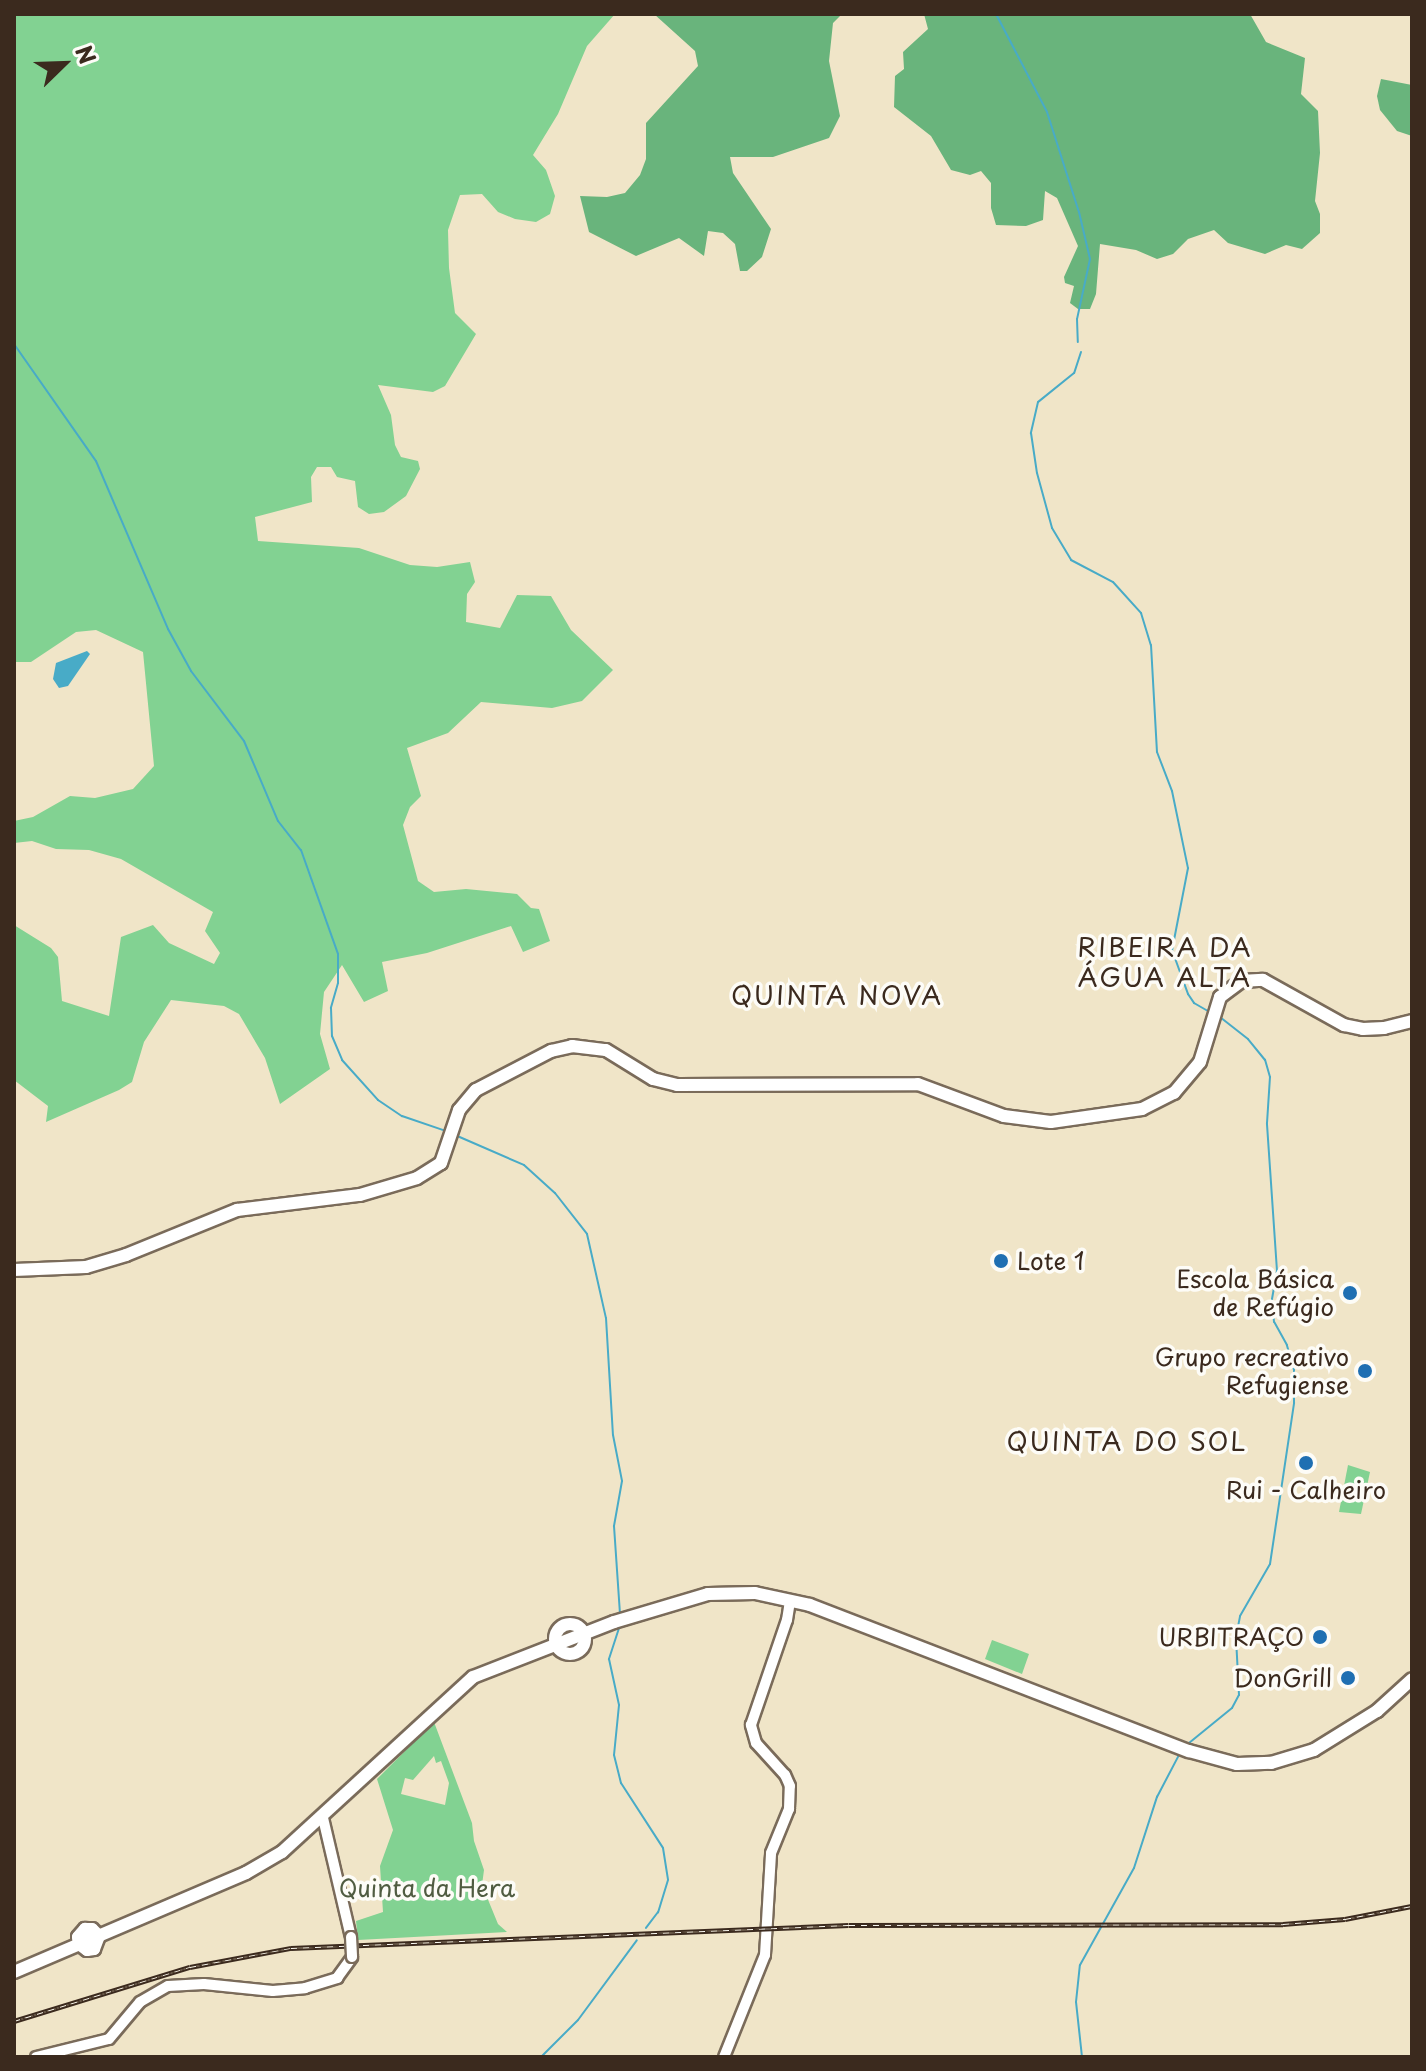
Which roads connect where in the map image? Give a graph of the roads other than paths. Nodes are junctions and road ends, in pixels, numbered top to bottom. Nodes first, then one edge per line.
1 (1412, 1021) edge
2 (14, 1270) edge
3 (766, 1595) junction
4 (790, 1600) junction
5 (810, 1605) junction
6 (785, 1619) junction
7 (584, 1634) junction
8 (555, 1644) junction
9 (1412, 1679) edge
10 (1412, 1693) edge
11 (1397, 1696) junction
12 (323, 1818) junction
13 (14, 1972) edge
14 (36, 2057) edge
15 (724, 2057) edge

1 - 2 main road
3 - 4 main road
3 - 6 street
3 - 7 main road
4 - 5 main road
4 - 6 street
5 - 6 street
5 - 11 main road
6 - 15 street
7 - 8 main road
7 - 8 main road
8 - 12 main road
9 - 11 main road
10 - 11 main road
12 - 13 main road
12 - 14 street, bridge

